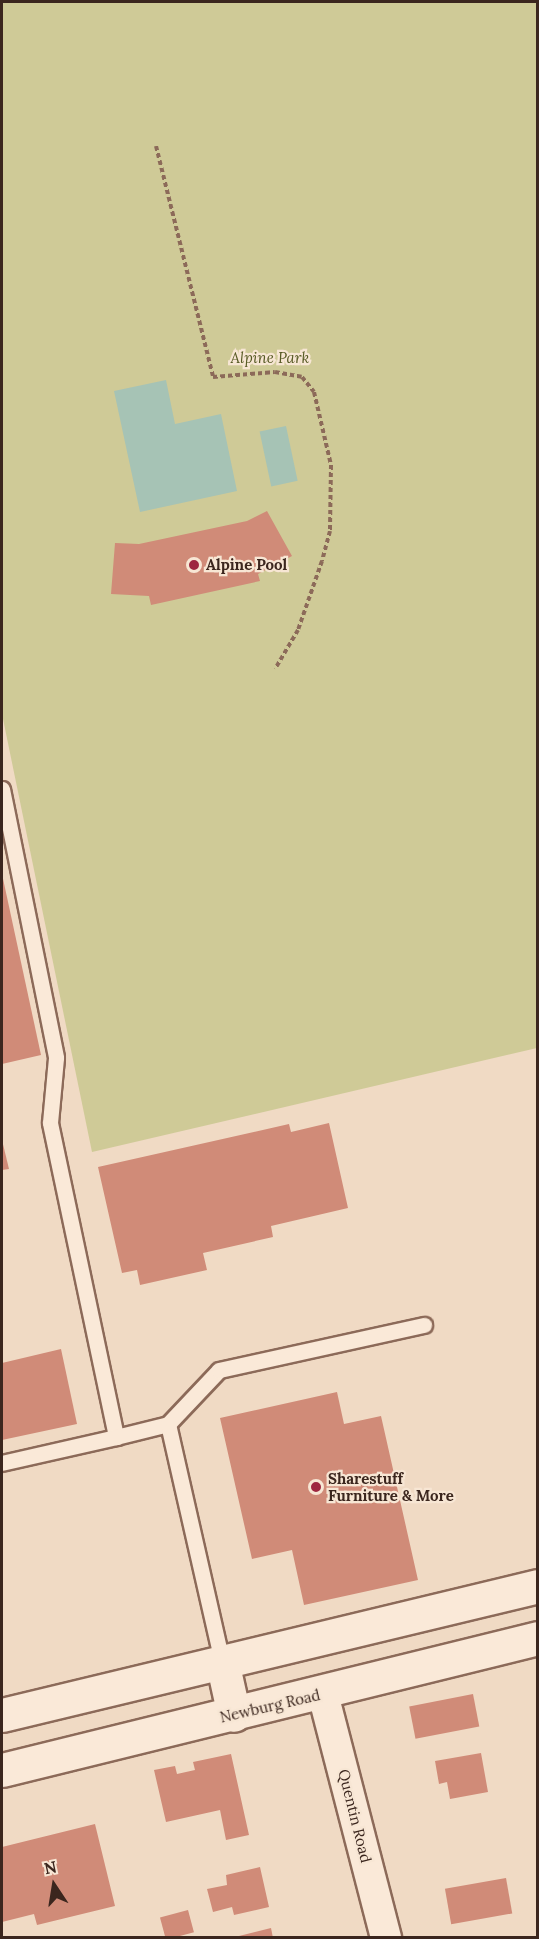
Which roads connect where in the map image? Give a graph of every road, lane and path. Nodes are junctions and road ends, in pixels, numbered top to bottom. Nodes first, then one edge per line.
1 (156, 146) dead end
2 (275, 669) dead end
3 (2, 789) edge
4 (424, 1325) dead end
5 (168, 1424) junction
6 (116, 1437) junction
7 (2, 1463) edge
8 (537, 1586) edge
9 (537, 1638) edge
10 (222, 1661) junction
11 (323, 1694) junction
12 (2, 1715) edge
13 (234, 1715) junction
14 (2, 1770) edge
15 (386, 1938) edge

1 - 2 path
3 - 6 lane
4 - 5 lane
5 - 6 lane
5 - 10 lane
6 - 7 lane
8 - 10 main road
9 - 11 main road, Newburg Road
10 - 12 main road
10 - 13 main road
11 - 13 main road, Newburg Road
11 - 15 street, Quentin Road
13 - 14 main road, Newburg Road

